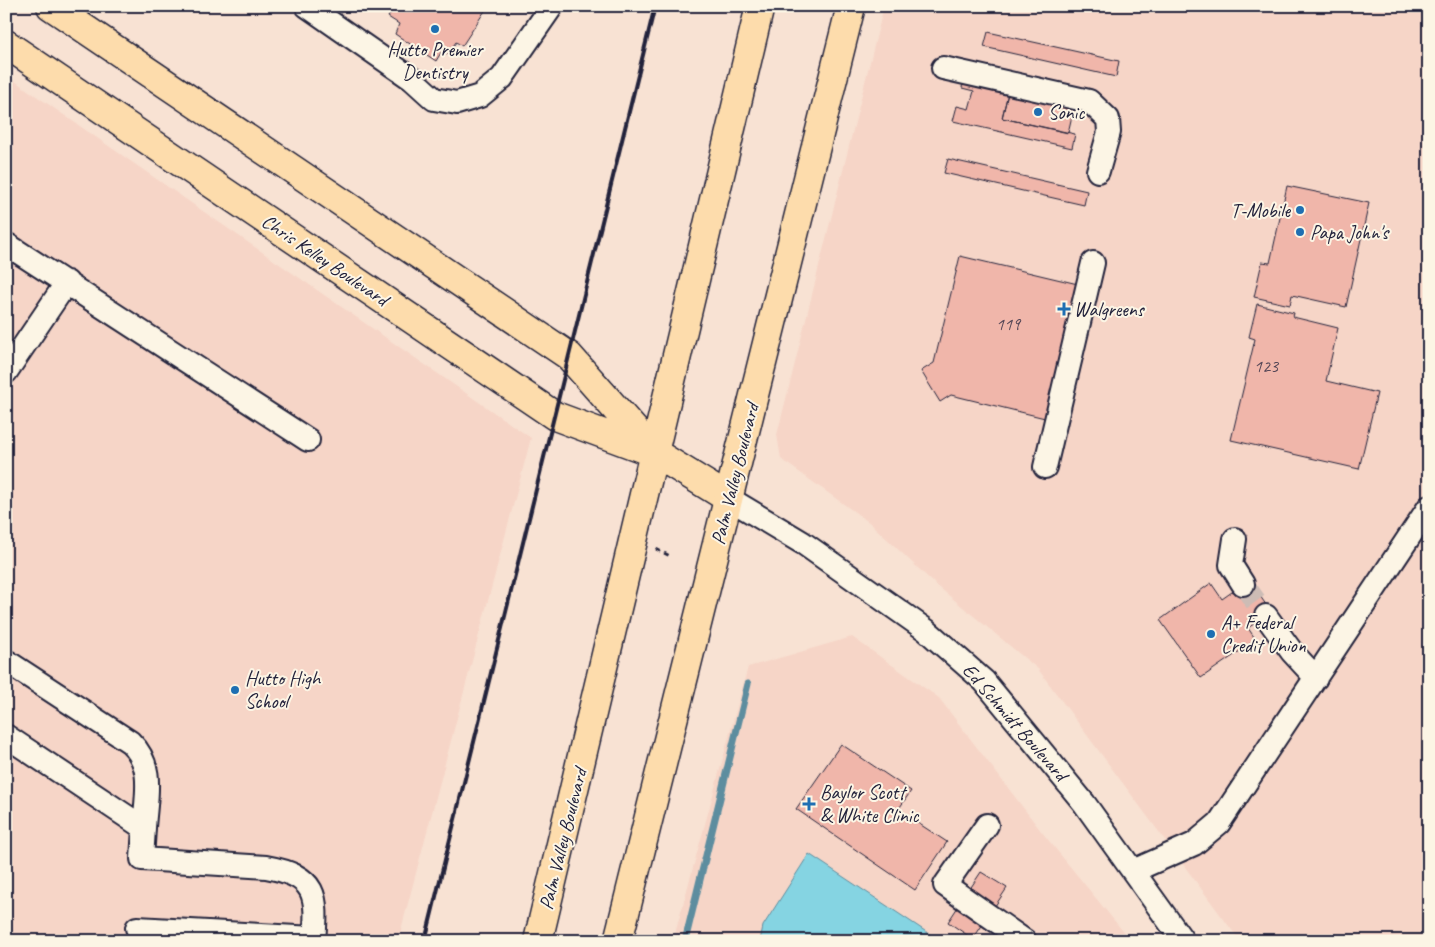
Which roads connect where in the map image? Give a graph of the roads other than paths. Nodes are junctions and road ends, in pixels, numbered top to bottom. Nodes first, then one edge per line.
1 (51, 6) edge
2 (307, 6) edge
3 (552, 6) edge
4 (760, 6) edge
5 (851, 6) edge
6 (6, 44) edge
7 (943, 68) dead end
8 (1098, 171) dead end
9 (7, 246) edge
10 (1093, 263) dead end
11 (67, 282) junction
12 (6, 372) edge
13 (308, 440) dead end
14 (654, 453) junction
15 (1045, 468) dead end
16 (728, 498) junction
17 (1429, 507) edge
18 (1235, 539) dead end
19 (1243, 584) tunnel mouth
20 (1266, 616) tunnel mouth
21 (6, 661) edge
22 (1316, 678) junction
23 (6, 736) edge
24 (986, 825) dead end
25 (144, 828) junction
26 (1133, 872) junction
27 (137, 928) dead end
28 (314, 939) edge
29 (538, 941) edge
30 (618, 941) edge
31 (1025, 941) edge
32 (1183, 941) edge

1 - 14 main road, Chris Kelley Boulevard
2 - 3 street
4 - 14 main road, Palm Valley Boulevard
5 - 16 main road, Palm Valley Boulevard
6 - 14 main road, Chris Kelley Boulevard
7 - 8 street
9 - 11 street
10 - 15 street
11 - 12 street
11 - 13 street
14 - 16 main road, Chris Kelley Boulevard
14 - 29 main road, Palm Valley Boulevard
16 - 26 street, Ed Schmidt Boulevard
16 - 30 main road, Palm Valley Boulevard
17 - 22 street
18 - 19 street
20 - 22 street
21 - 25 street
22 - 26 street
23 - 25 street
24 - 31 street
25 - 28 street
26 - 32 street, Ed Schmidt Boulevard
27 - 28 street

